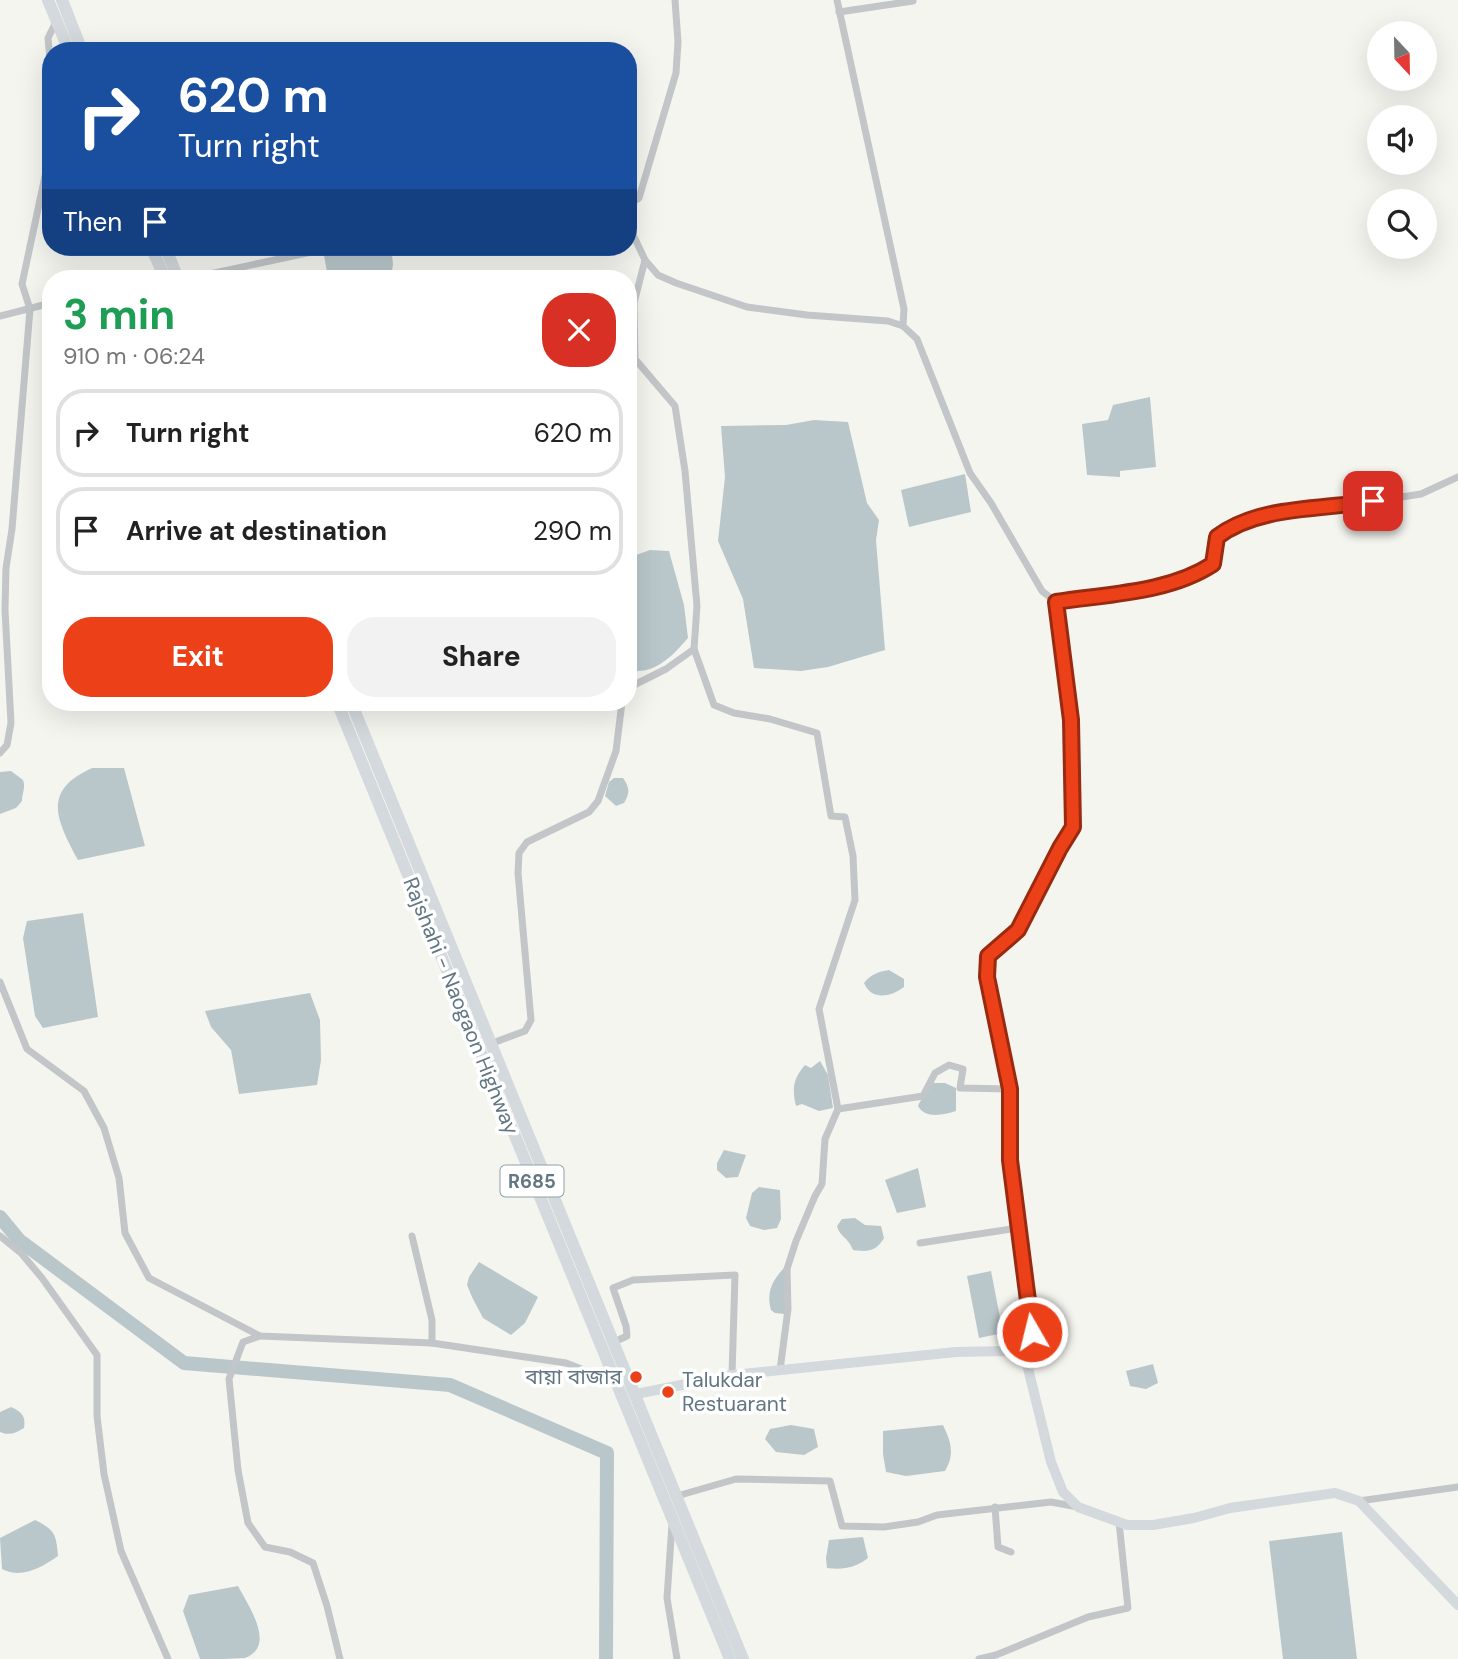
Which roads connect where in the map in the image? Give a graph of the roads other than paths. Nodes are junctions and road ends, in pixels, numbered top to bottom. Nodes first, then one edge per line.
1 (48, 0) edge
2 (62, 0) edge
3 (675, 0) edge
4 (837, 0) edge
5 (913, 1) edge
6 (839, 12) junction
7 (57, 22) junction
8 (48, 42) edge
9 (65, 42) edge
10 (78, 42) edge
11 (42, 190) edge
12 (637, 199) edge
13 (637, 243) edge
14 (293, 256) edge
15 (645, 260) junction
16 (228, 270) edge
17 (637, 291) edge
18 (42, 306) edge
19 (30, 309) junction
20 (0, 316) edge
21 (903, 326) junction
22 (637, 361) edge
23 (1458, 477) edge
24 (1056, 602) junction
25 (2, 610) edge
26 (694, 649) junction
27 (637, 684) edge
28 (341, 711) edge
29 (355, 711) edge
30 (621, 711) edge
31 (0, 753) edge
32 (0, 982) edge
33 (490, 1044) junction
34 (1010, 1089) junction
35 (838, 1109) junction
36 (1018, 1228) junction
37 (0, 1236) edge
38 (412, 1236) dead end
39 (920, 1243) dead end
40 (581, 1280) junction
41 (260, 1336) junction
42 (614, 1342) junction
43 (432, 1343) junction
44 (1025, 1356) junction
45 (780, 1370) junction
46 (732, 1375) junction
47 (618, 1383) junction
48 (636, 1394) junction
49 (1458, 1487) edge
50 (677, 1496) junction
51 (1359, 1501) junction
52 (995, 1507) junction
53 (1079, 1507) junction
54 (672, 1516) junction
55 (1119, 1522) junction
56 (689, 1542) junction
57 (1011, 1552) dead end
58 (1458, 1605) edge
59 (168, 1659) edge
60 (340, 1659) edge
61 (677, 1659) edge
62 (741, 1659) edge
63 (979, 1659) edge

1 - 7 main road
2 - 10 main road
3 - 12 street
4 - 6 street
5 - 6 street
6 - 21 street
7 - 8 street
7 - 9 main road
11 - 19 street
13 - 15 street
14 - 16 street
15 - 17 street
15 - 21 street
18 - 19 street
19 - 20 street
19 - 25 street
21 - 24 street
22 - 26 street
23 - 24 street
24 - 34 street
25 - 31 street
26 - 27 street
26 - 35 street
28 - 40 main road, Rajshahi - Naogaon Highway / R685
29 - 33 main road, Rajshahi - Naogaon Highway / R685
30 - 33 street
32 - 41 street
33 - 40 main road, Rajshahi - Naogaon Highway / R685
34 - 35 street
34 - 36 street
35 - 45 street
36 - 39 street
36 - 44 street
37 - 59 street
38 - 43 street
40 - 42 main road, Rajshahi - Naogaon Highway / R685
40 - 47 main road, Rajshahi - Naogaon Highway / R685
41 - 43 street
41 - 60 street
42 - 46 street
42 - 48 main road, Rajshahi - Naogaon Highway / R685
43 - 47 street
44 - 45 main road
44 - 53 main road
45 - 46 main road
46 - 48 main road
47 - 54 main road, Rajshahi - Naogaon Highway / R685
48 - 50 main road, Rajshahi - Naogaon Highway / R685
49 - 51 street
50 - 52 street
50 - 56 main road, Rajshahi - Naogaon Highway / R685
51 - 55 main road
51 - 58 main road
52 - 53 street
52 - 57 street
53 - 55 main road
54 - 56 main road, Rajshahi - Naogaon Highway / R685
54 - 61 street
55 - 63 street
56 - 62 main road, Rajshahi - Naogaon Highway / R685

